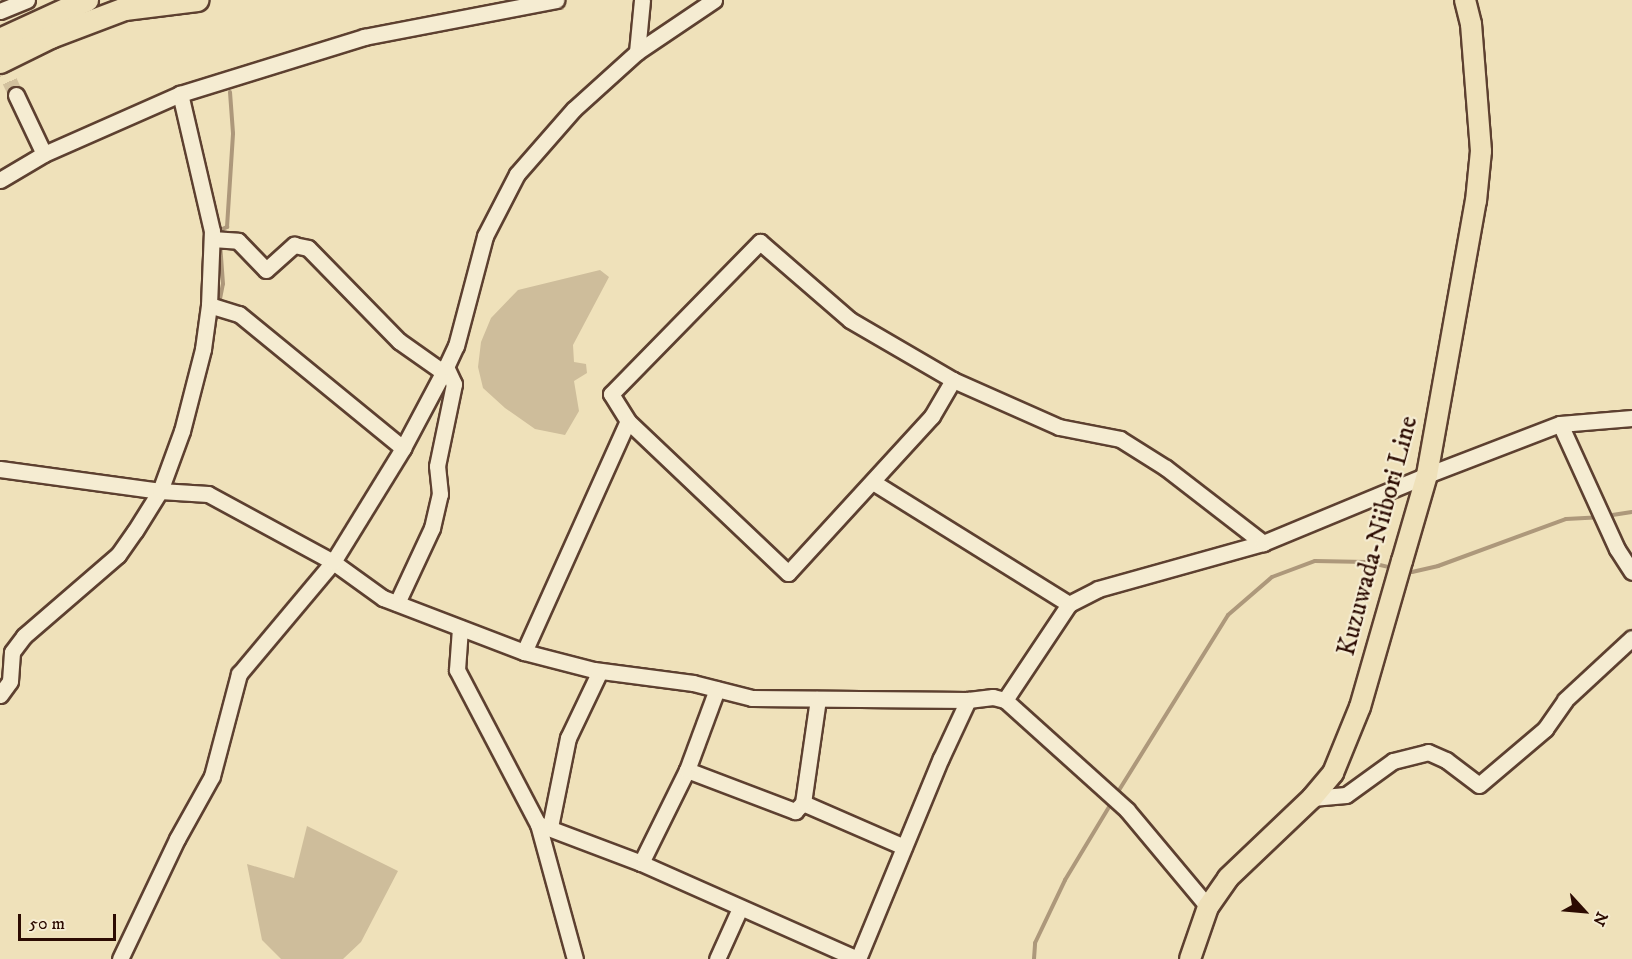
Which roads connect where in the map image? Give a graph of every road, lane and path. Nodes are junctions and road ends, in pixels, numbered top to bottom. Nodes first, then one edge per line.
1 (27, 0) edge
2 (87, 0) edge
3 (197, 0) edge
4 (556, 0) edge
5 (642, 0) edge
6 (714, 0) edge
7 (1465, 0) edge
8 (0, 11) edge
9 (0, 40) edge
10 (637, 52) junction
11 (0, 62) edge
12 (180, 94) junction
13 (16, 95) tunnel mouth
14 (44, 154) junction
15 (0, 180) edge
16 (212, 239) junction
17 (210, 305) junction
18 (444, 370) junction
19 (953, 380) junction
20 (1632, 418) edge
21 (628, 421) junction
22 (1560, 424) junction
23 (403, 448) junction
24 (0, 469) edge
25 (1427, 475) junction
26 (873, 482) junction
27 (160, 491) junction
28 (1263, 543) junction
29 (333, 562) junction
30 (1632, 572) edge
31 (397, 603) junction
32 (1069, 604) junction
33 (460, 628) junction
34 (1632, 638) edge
35 (524, 652) junction
36 (600, 671) junction
37 (717, 689) junction
38 (0, 695) edge
39 (818, 699) junction
40 (968, 700) junction
41 (1005, 700) junction
42 (687, 770) junction
43 (1312, 798) junction
44 (803, 803) junction
45 (544, 825) junction
46 (904, 847) junction
47 (641, 864) junction
48 (1208, 907) junction
49 (740, 908) junction
50 (120, 959) edge
51 (575, 959) edge
52 (717, 959) edge
53 (858, 959) edge
54 (1190, 959) edge

1 - 8 street
2 - 9 highway
3 - 11 highway
4 - 12 street
5 - 10 street
6 - 10 street
7 - 25 main road, Kuzuwada-Niibori Line
10 - 18 street
12 - 14 street
12 - 16 street
13 - 14 street
14 - 15 street
16 - 17 street
16 - 18 street
17 - 23 street
17 - 27 street
18 - 23 street
18 - 31 street
19 - 21 street
19 - 26 street
19 - 28 street
20 - 22 street
21 - 26 street
21 - 35 street
22 - 25 street
22 - 30 street
23 - 29 street
24 - 27 street
25 - 28 street
25 - 43 main road, Kuzuwada-Niibori Line
26 - 32 street
27 - 29 street
27 - 38 street
28 - 32 street
29 - 31 street
29 - 50 street
31 - 33 street
32 - 41 street
33 - 35 street
33 - 45 street
34 - 43 street
35 - 36 street
36 - 37 street
36 - 45 street
37 - 39 street
37 - 42 street
39 - 40 street
39 - 44 street
40 - 41 street
40 - 46 street
41 - 48 street
42 - 44 street
42 - 47 street
43 - 48 main road, Kuzuwada-Niibori Line
44 - 46 street
45 - 47 street
45 - 51 street
46 - 53 street
47 - 49 street
48 - 54 main road, Kuzuwada-Niibori Line
49 - 52 street
49 - 53 street

